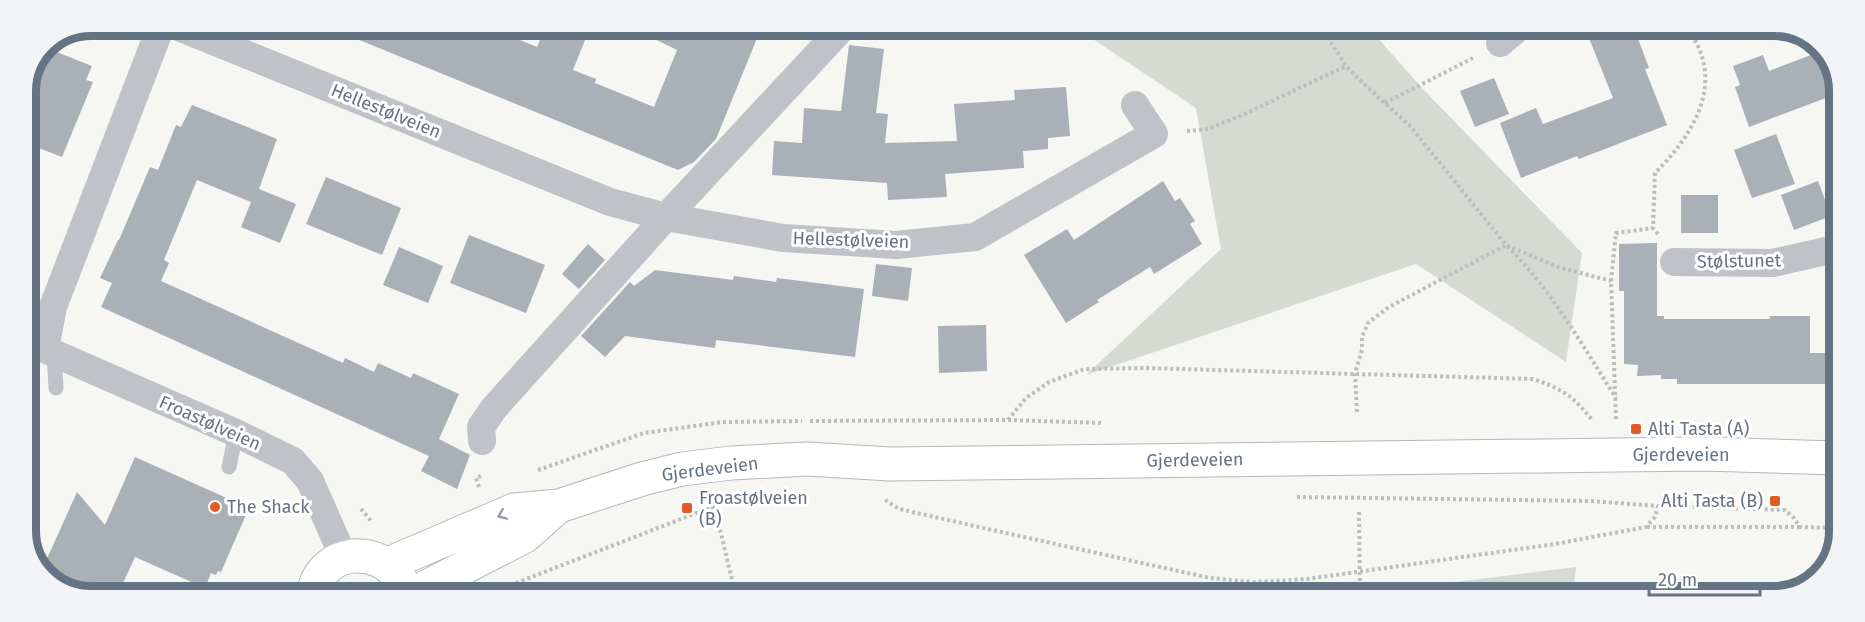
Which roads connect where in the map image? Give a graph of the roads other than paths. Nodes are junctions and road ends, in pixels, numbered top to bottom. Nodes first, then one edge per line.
1 (157, 36) edge
2 (201, 36) edge
3 (835, 36) edge
4 (1135, 105) dead end
5 (666, 217) junction
6 (1829, 251) edge
7 (1674, 262) road end
8 (42, 348) edge
9 (56, 388) dead end
10 (236, 433) junction
11 (482, 441) dead end
12 (1829, 458) edge
13 (229, 466) dead end
14 (559, 507) junction
15 (344, 558) junction
16 (388, 564) junction
17 (315, 586) edge
18 (404, 586) edge
19 (428, 586) edge

1 - 8 street
2 - 5 street, Hellestølveien
3 - 5 street
4 - 5 street, Hellestølveien
5 - 11 street
6 - 7 street, Stølstunet
8 - 9 lane
8 - 10 street, Froastølveien
10 - 13 lane
10 - 15 street, Froastølveien
12 - 14 main road, Gjerdeveien
14 -> 16 main road, Gjerdeveien
14 - 19 main road, Gjerdeveien
15 - 16 main road
15 - 17 main road
16 - 18 main road

